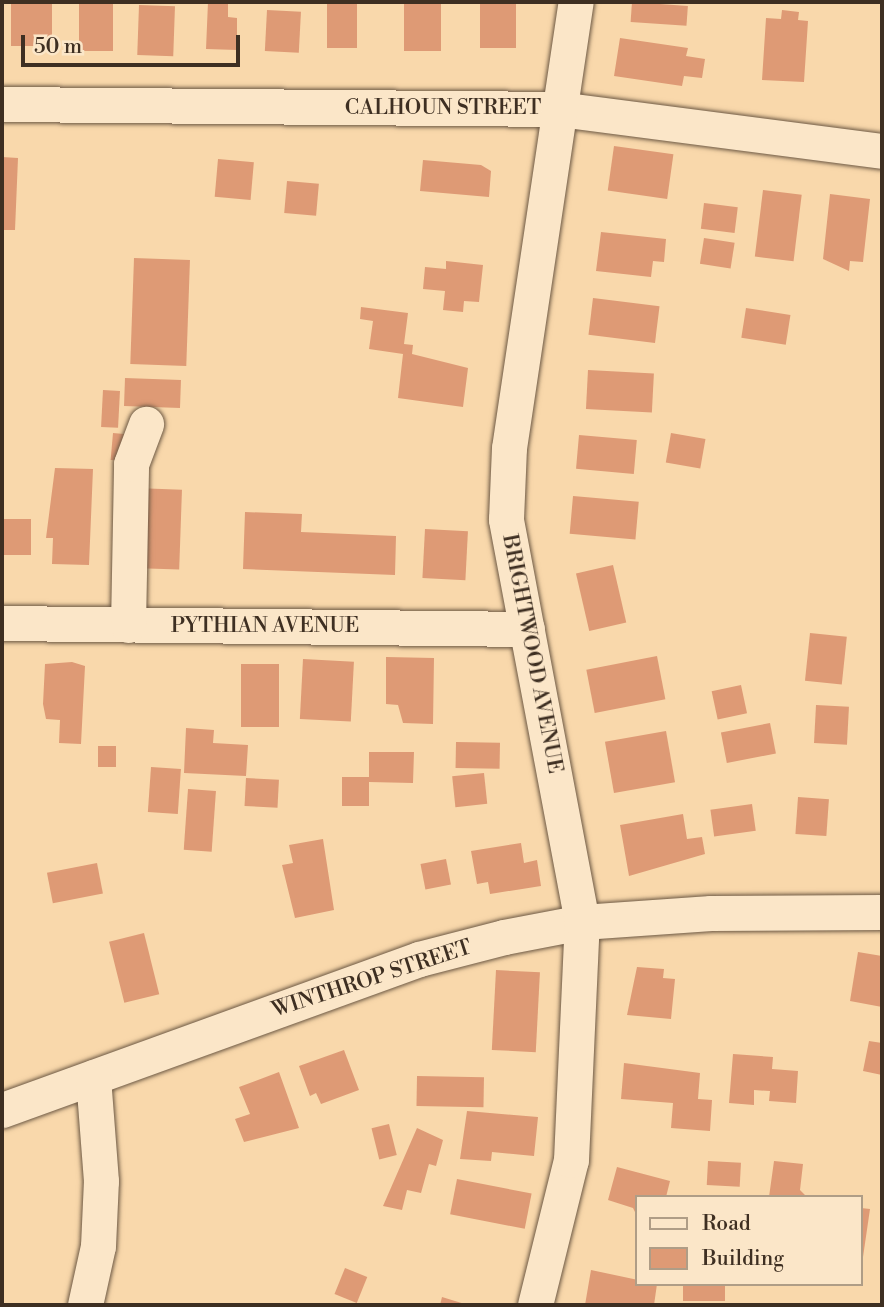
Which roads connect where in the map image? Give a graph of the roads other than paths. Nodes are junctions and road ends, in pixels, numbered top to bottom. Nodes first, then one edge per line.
1 (576, 2) edge
2 (2, 104) edge
3 (559, 109) junction
4 (882, 151) edge
5 (146, 424) dead end
6 (2, 623) edge
7 (128, 625) junction
8 (527, 629) junction
9 (882, 912) edge
10 (582, 922) junction
11 (93, 1077) junction
12 (2, 1110) edge
13 (85, 1305) edge
14 (535, 1305) edge

1 - 3 street, BRIGHTWOOD AVENUE
2 - 3 street, CALHOUN STREET
3 - 4 street, CALHOUN STREET
3 - 8 street, BRIGHTWOOD AVENUE
5 - 7 street
6 - 7 street, PYTHIAN AVENUE
7 - 8 street, PYTHIAN AVENUE
8 - 10 street, BRIGHTWOOD AVENUE
9 - 10 street, WINTHROP STREET
10 - 11 street, WINTHROP STREET
10 - 14 street, BRIGHTWOOD AVENUE
11 - 12 street, WINTHROP STREET
11 - 13 street

